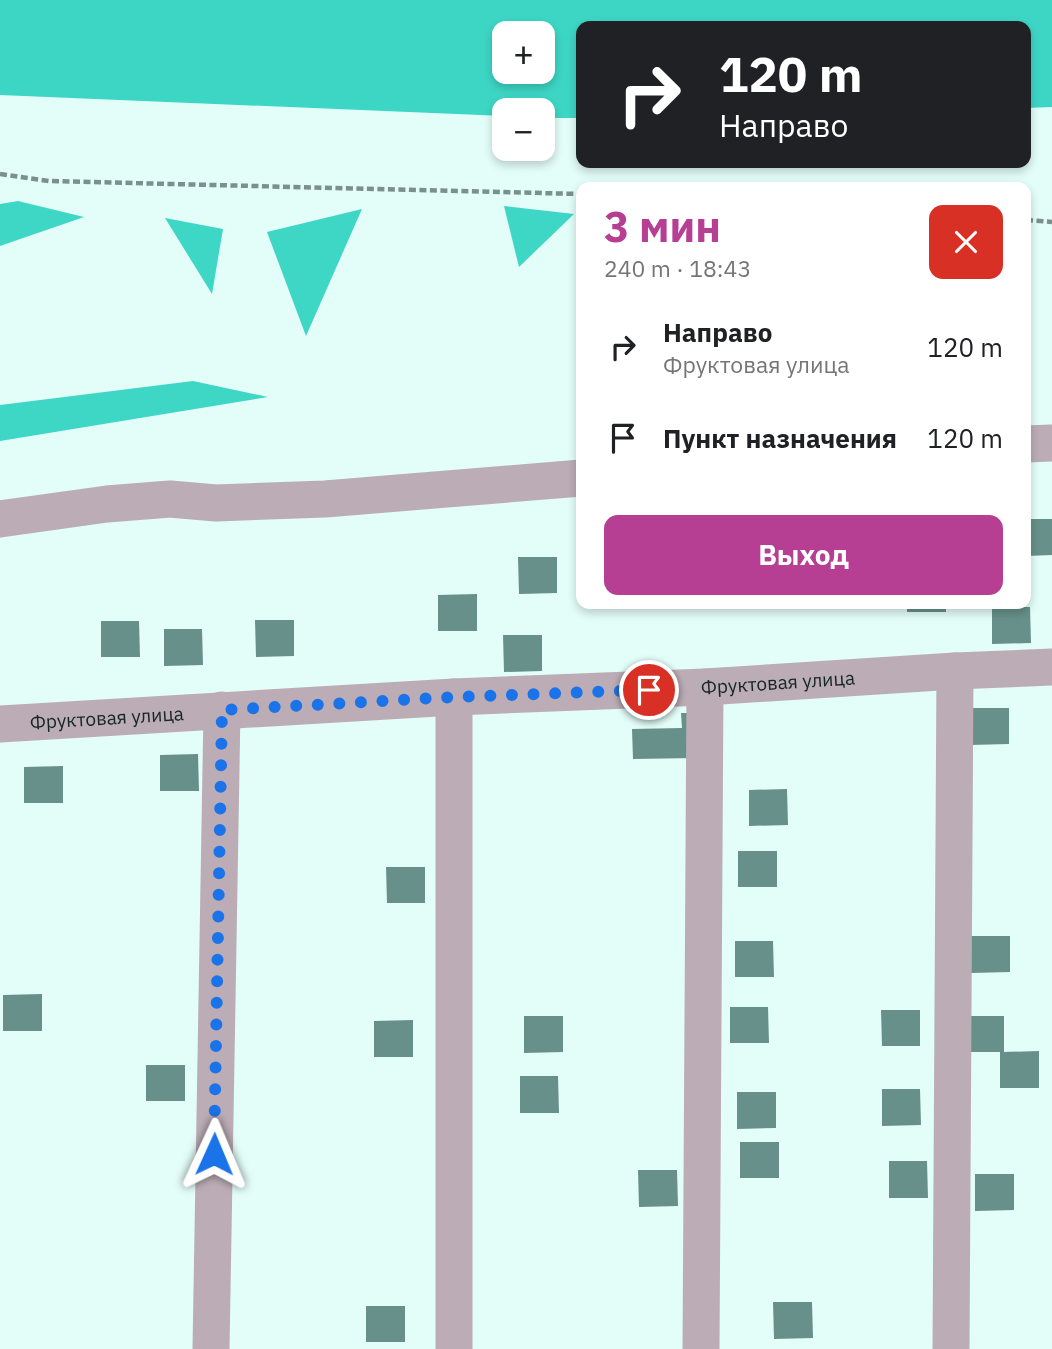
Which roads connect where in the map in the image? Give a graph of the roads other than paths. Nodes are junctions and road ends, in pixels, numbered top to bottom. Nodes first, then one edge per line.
1 (1052, 443) edge
2 (1031, 444) edge
3 (576, 478) edge
4 (0, 519) edge
5 (1052, 667) edge
6 (955, 671) junction
7 (705, 687) junction
8 (454, 697) junction
9 (222, 710) junction
10 (0, 724) edge
11 (211, 1349) edge
12 (454, 1349) edge
13 (701, 1349) edge
14 (951, 1349) edge

1 - 2 street
3 - 4 street
5 - 6 street, Фруктовая улица
6 - 7 street, Фруктовая улица
6 - 14 street
7 - 8 street, Фруктовая улица
7 - 13 street
8 - 9 street, Фруктовая улица
8 - 12 street
9 - 10 street, Фруктовая улица
9 - 11 street

